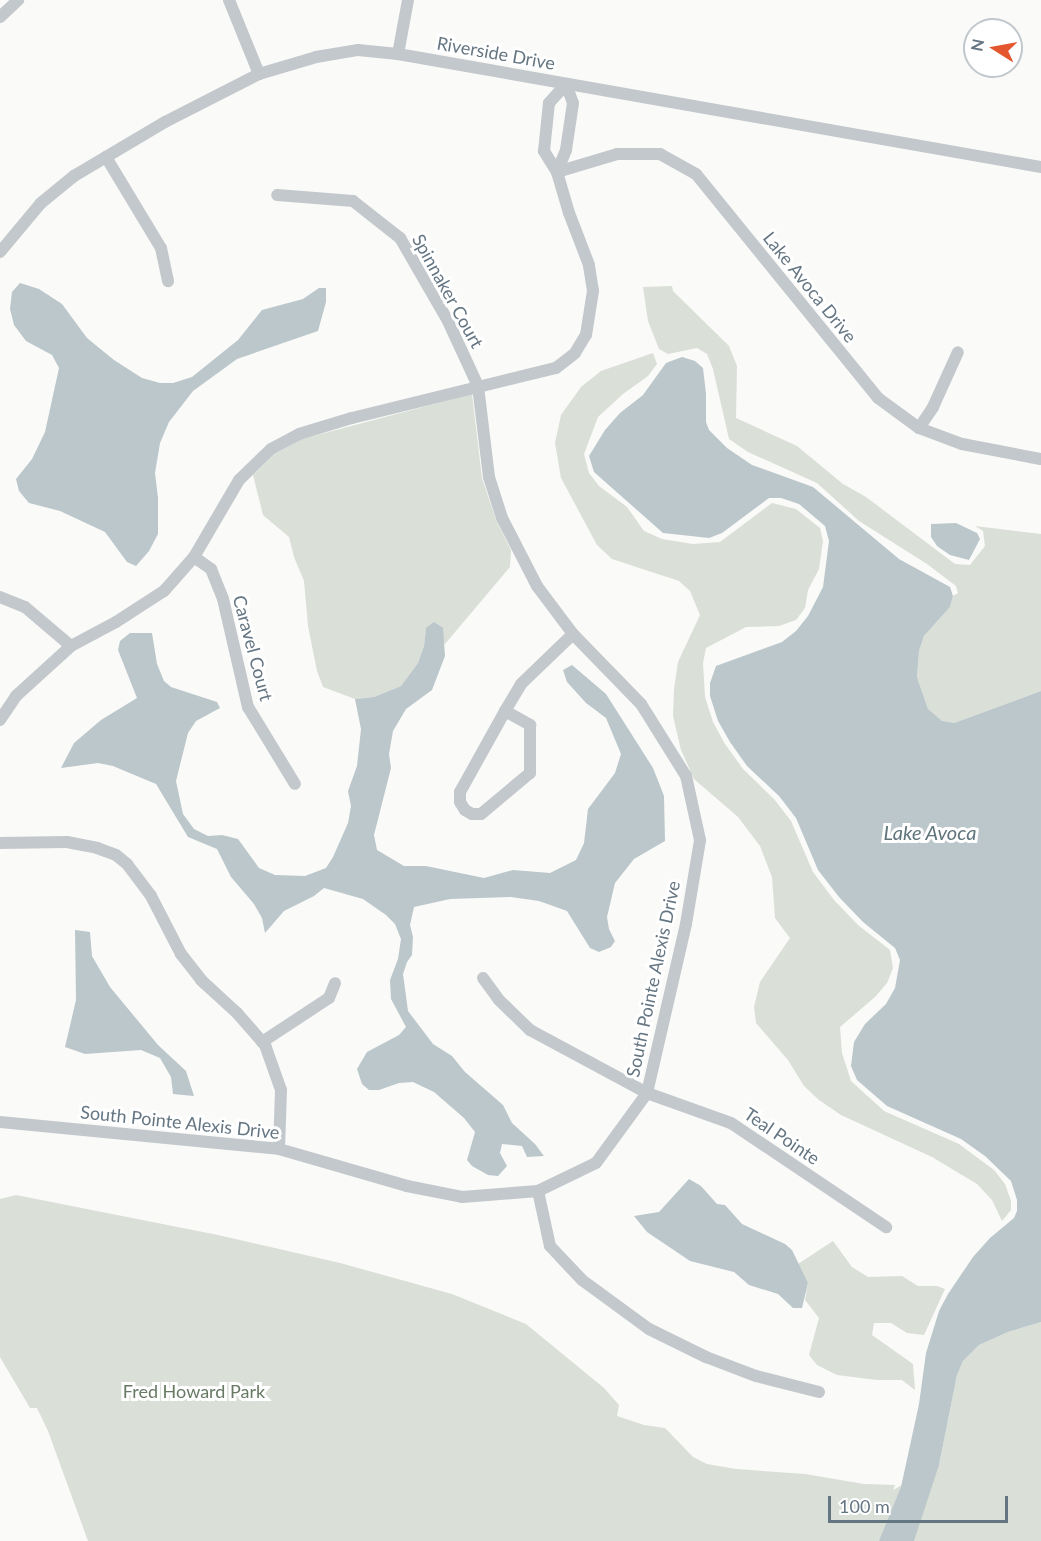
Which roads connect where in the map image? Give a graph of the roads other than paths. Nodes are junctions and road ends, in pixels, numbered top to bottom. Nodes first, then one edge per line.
1 (18, 0) edge
2 (228, 0) edge
3 (408, 0) edge
4 (0, 17) edge
5 (398, 54) junction
6 (259, 74) junction
7 (566, 84) junction
8 (106, 157) junction
9 (1041, 167) edge
10 (557, 172) junction
11 (277, 195) dead end
12 (0, 252) edge
13 (168, 281) dead end
14 (958, 352) dead end
15 (478, 386) junction
16 (919, 428) junction
17 (1041, 459) edge
18 (194, 557) junction
19 (0, 597) edge
20 (573, 634) junction
21 (71, 646) junction
22 (505, 711) junction
23 (0, 720) edge
24 (295, 784) dead end
25 (0, 843) edge
26 (483, 978) dead end
27 (335, 983) dead end
28 (262, 1042) junction
29 (647, 1093) junction
30 (0, 1122) edge
31 (279, 1149) junction
32 (538, 1191) junction
33 (886, 1227) dead end
34 (819, 1392) dead end

1 - 4 street
2 - 6 street
3 - 5 street
5 - 6 street, Riverside Drive
5 - 7 street, Riverside Drive
6 - 8 street, Riverside Drive
7 - 9 street, Riverside Drive
7 - 10 street
7 - 10 street
8 - 12 street, Riverside Drive
8 - 13 street
10 - 15 street
10 - 16 street, Lake Avoca Drive
11 - 15 street, Spinnaker Court
14 - 16 street
15 - 18 street
15 - 20 street, South Pointe Alexis Drive
16 - 17 street, Lake Avoca Drive
18 - 21 street
18 - 24 street, Caravel Court
19 - 21 street
20 - 22 street
20 - 29 street, South Pointe Alexis Drive
21 - 23 street
22 - 22 street
25 - 28 street
26 - 29 street, Teal Pointe
27 - 28 street
28 - 31 street
29 - 32 street, South Pointe Alexis Drive
29 - 33 street, Teal Pointe
30 - 31 street, South Pointe Alexis Drive
31 - 32 street, South Pointe Alexis Drive
32 - 34 street

